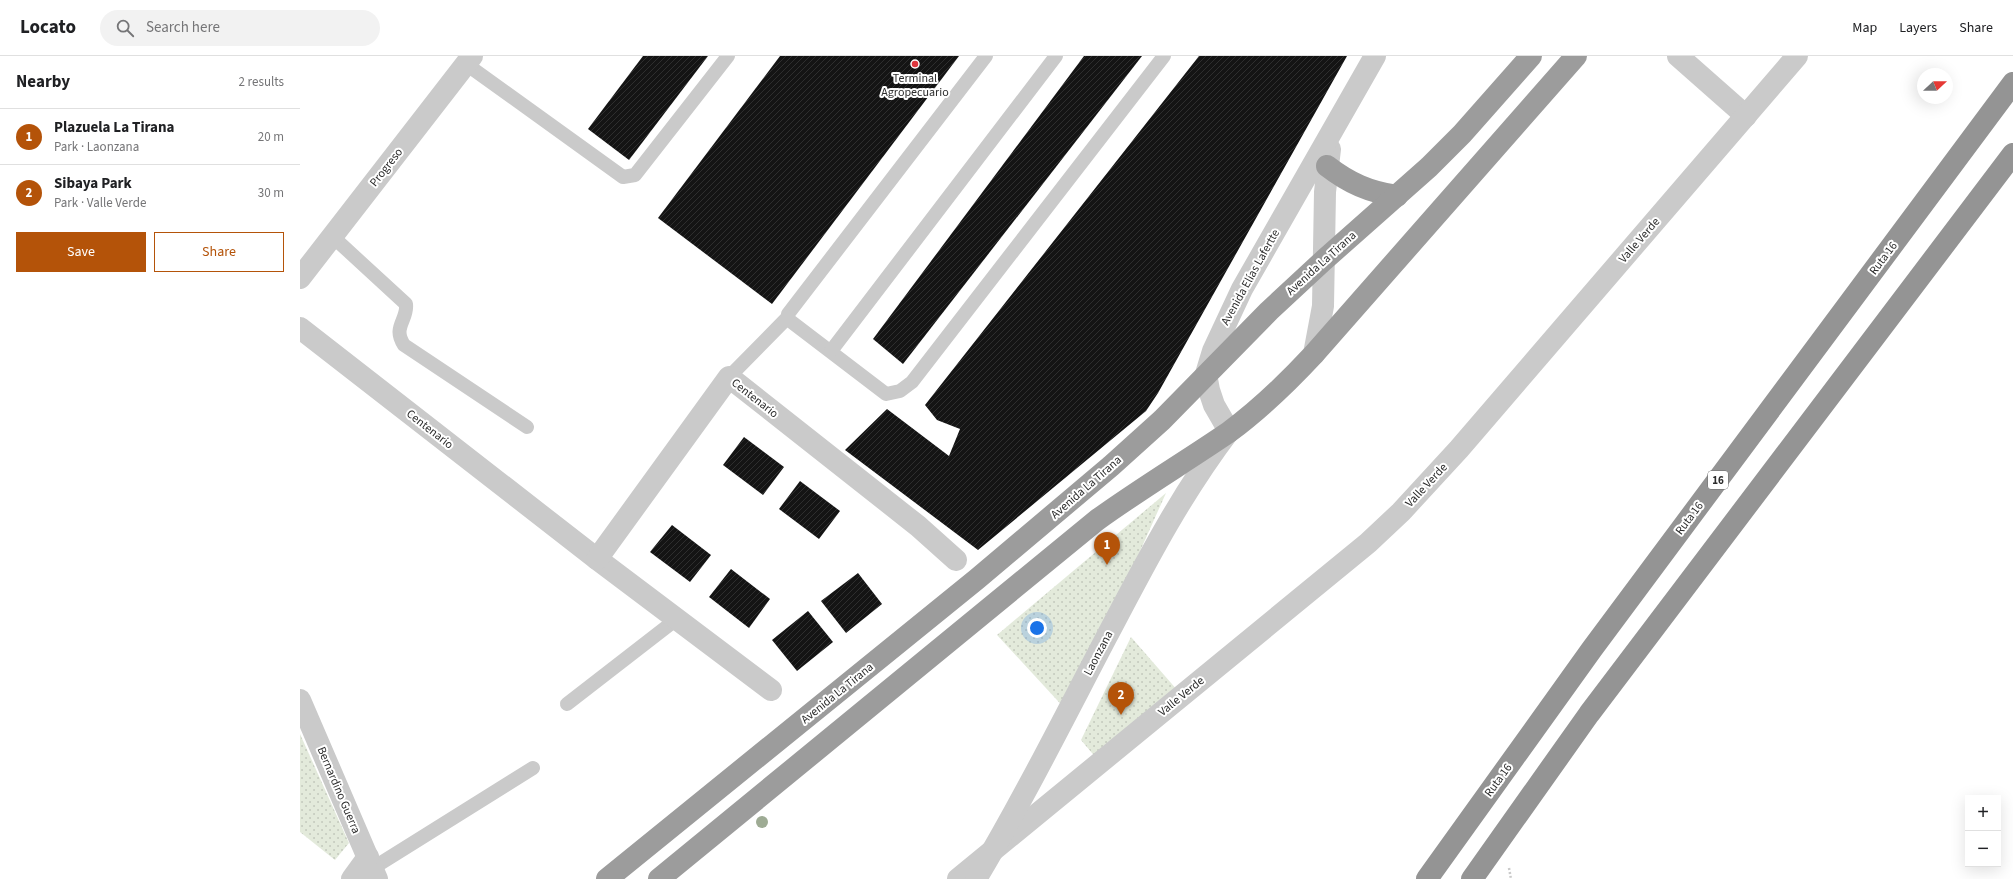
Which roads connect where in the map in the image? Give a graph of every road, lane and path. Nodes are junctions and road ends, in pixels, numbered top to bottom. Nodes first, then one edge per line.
1 (728, 56) edge
2 (986, 56) edge
3 (1056, 56) edge
4 (1164, 56) edge
5 (1374, 56) edge
6 (1531, 56) edge
7 (1576, 56) edge
8 (1678, 56) edge
9 (1797, 56) edge
10 (469, 60) edge
11 (2013, 83) edge
12 (1746, 116) junction
13 (1333, 130) junction
14 (2013, 154) edge
15 (1327, 166) junction
16 (1397, 196) junction
17 (332, 236) junction
18 (1324, 260) junction
19 (300, 278) edge
20 (788, 317) junction
21 (300, 328) edge
22 (831, 351) junction
23 (1314, 354) junction
24 (1206, 374) junction
25 (729, 377) junction
26 (527, 427) dead end
27 (1229, 432) junction
28 (597, 559) junction
29 (956, 560) dead end
30 (678, 618) junction
31 (771, 690) dead end
32 (300, 700) edge
33 (567, 704) dead end
34 (533, 768) dead end
35 (993, 850) junction
36 (373, 868) edge
37 (352, 879) edge
38 (607, 879) edge
39 (659, 879) edge
40 (958, 879) edge
41 (976, 879) edge
42 (1427, 879) edge
43 (1472, 879) edge

1 - 10 lane
2 - 20 lane
3 - 22 lane
4 - 22 lane
5 - 13 street, Avenida Elías Lafertte
6 - 16 highway, Avenida La Tirana
7 - 23 highway
8 - 12 street
9 - 12 street, Valle Verde
10 - 17 street, Progreso
11 - 42 highway, Ruta 16 / 16
12 - 35 street, Valle Verde
13 - 15 street, Avenida Elías Lafertte
13 - 24 street, Avenida Elías Lafertte
14 - 43 highway
15 - 16 highway
15 - 18 street, Avenida Elías Lafertte
16 - 18 highway, Avenida La Tirana
17 - 19 street, Progreso
17 - 26 lane
18 - 23 street, Avenida Elías Lafertte
18 - 24 highway, Avenida La Tirana
20 - 22 lane
20 - 25 lane
21 - 28 street, Centenario
23 - 27 highway
24 - 27 street
24 - 38 highway, Avenida La Tirana
25 - 28 street, Centenario
25 - 29 street, Centenario
27 - 35 street, Laonzana
27 - 39 highway
28 - 30 street, Centenario
30 - 31 street, Centenario
30 - 33 lane
32 - 36 street, Bernardino Guerra
34 - 36 lane
35 - 40 street, Valle Verde
35 - 41 street, Laonzana
36 - 37 street

